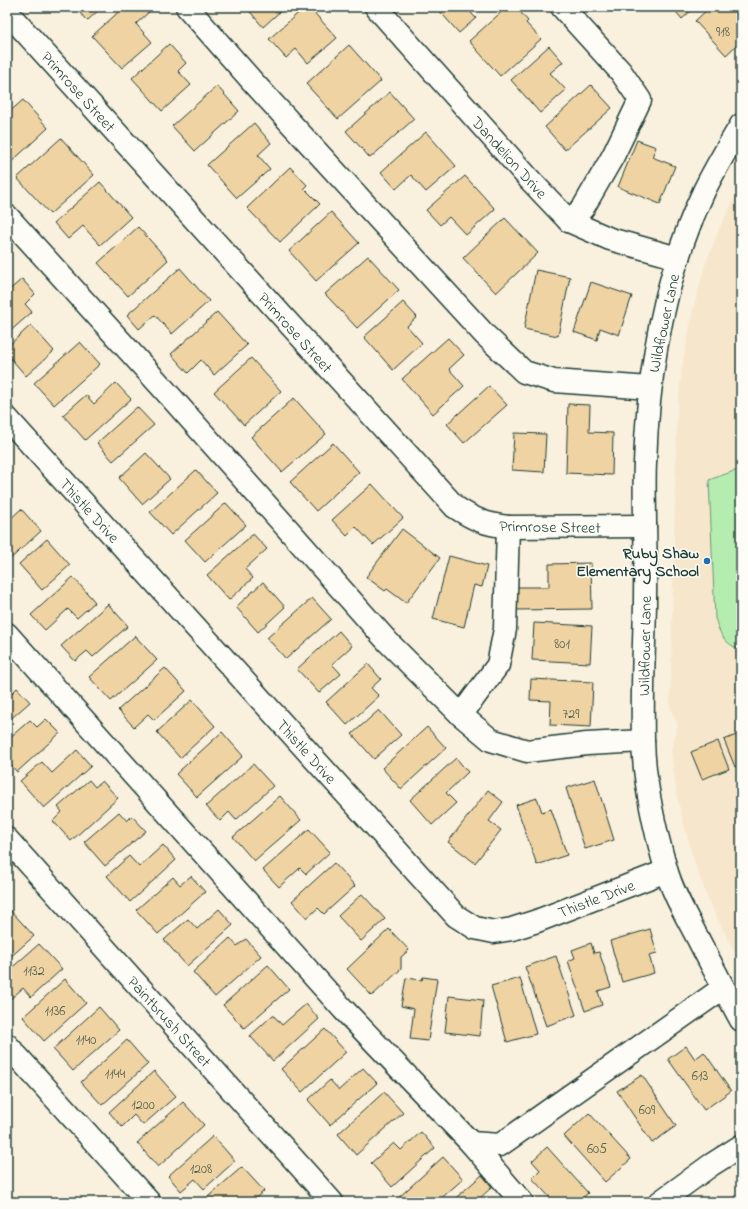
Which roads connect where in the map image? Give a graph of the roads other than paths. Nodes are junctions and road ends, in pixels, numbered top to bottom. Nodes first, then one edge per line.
1 (187, 7) edge
2 (376, 7) edge
3 (562, 7) edge
4 (7, 12) edge
5 (741, 125) edge
6 (7, 216) edge
7 (569, 221) junction
8 (678, 258) junction
9 (650, 388) junction
10 (7, 418) edge
11 (646, 526) junction
12 (508, 527) junction
13 (7, 634) edge
14 (461, 715) junction
15 (643, 741) junction
16 (7, 839) edge
17 (666, 871) junction
18 (723, 988) junction
19 (741, 1020) edge
20 (7, 1045) edge
21 (471, 1143) junction
22 (741, 1146) edge
23 (149, 1202) edge
24 (332, 1202) edge
25 (522, 1202) edge
26 (660, 1202) edge

1 - 9 street
2 - 7 street, Dandelion Drive
3 - 7 street
4 - 12 street, Primrose Street
5 - 8 street, Wildflower Lane
6 - 14 street
7 - 8 street, Dandelion Drive
8 - 9 street, Wildflower Lane
9 - 11 street, Wildflower Lane
10 - 17 street, Thistle Drive
11 - 12 street, Primrose Street
11 - 15 street, Wildflower Lane
12 - 14 street
13 - 21 street
14 - 15 street
15 - 17 street, Wildflower Lane
16 - 24 street, Paintbrush Street
17 - 18 street, Wildflower Lane
18 - 19 street, Wildflower Lane
18 - 21 street
20 - 23 street
21 - 25 street
22 - 26 street

